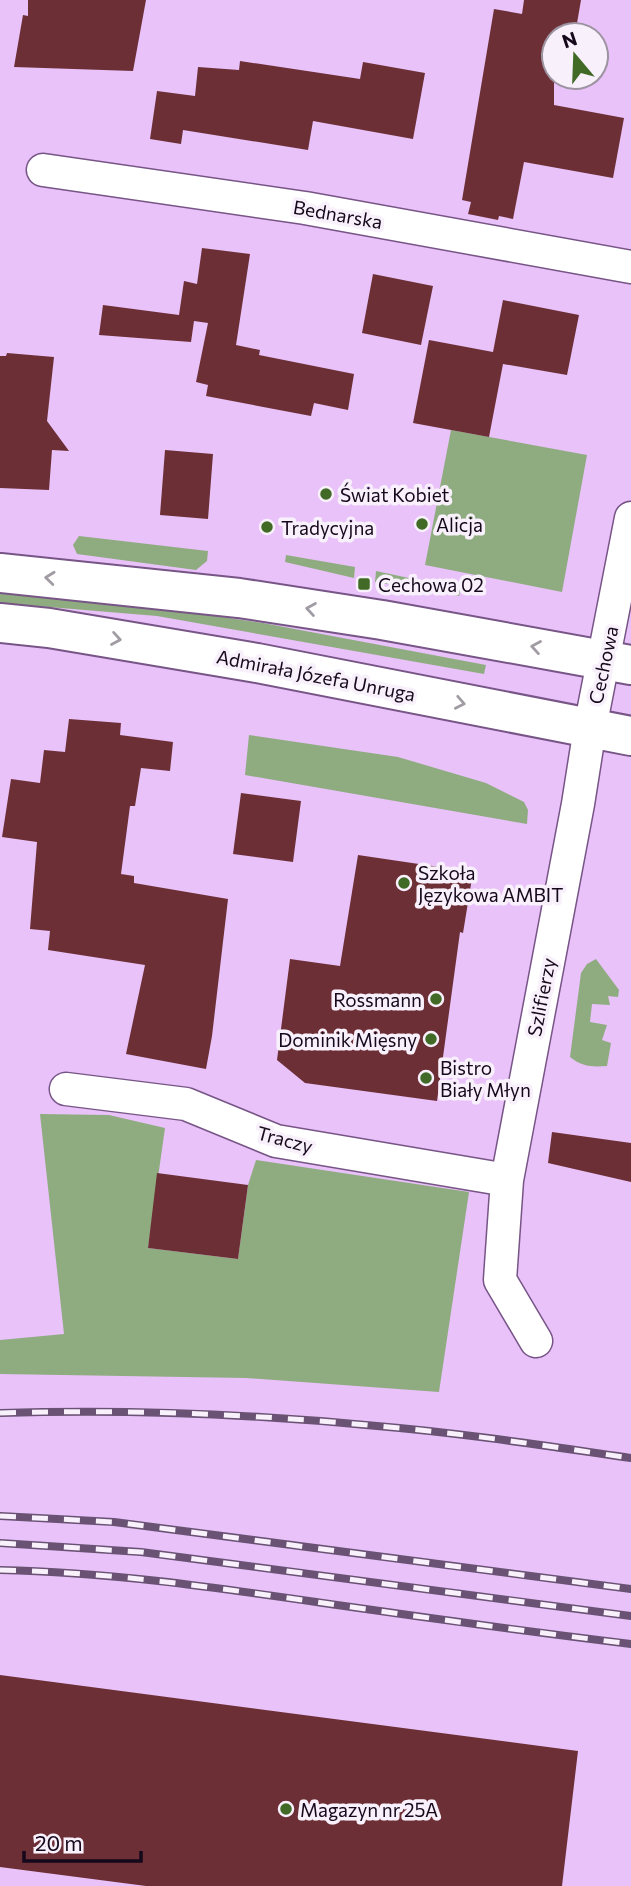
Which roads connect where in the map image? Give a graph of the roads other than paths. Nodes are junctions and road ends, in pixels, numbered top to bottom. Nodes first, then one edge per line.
1 (43, 170) dead end
2 (631, 267) edge
3 (631, 518) edge
4 (0, 573) edge
5 (0, 623) edge
6 (617, 662) edge
7 (590, 728) junction
8 (631, 736) edge
9 (66, 1089) dead end
10 (507, 1180) junction
11 (536, 1342) dead end

1 - 2 street, Bednarska
3 - 6 street, Cechowa
6 -> 4 street
5 -> 7 street, Admirała Józefa Unruga
6 - 7 street, Cechowa
7 - 8 street, Admirała Józefa Unruga
7 - 10 street, Szlifierzy
9 - 10 street, Traczy
10 - 11 street, Szlifierzy

